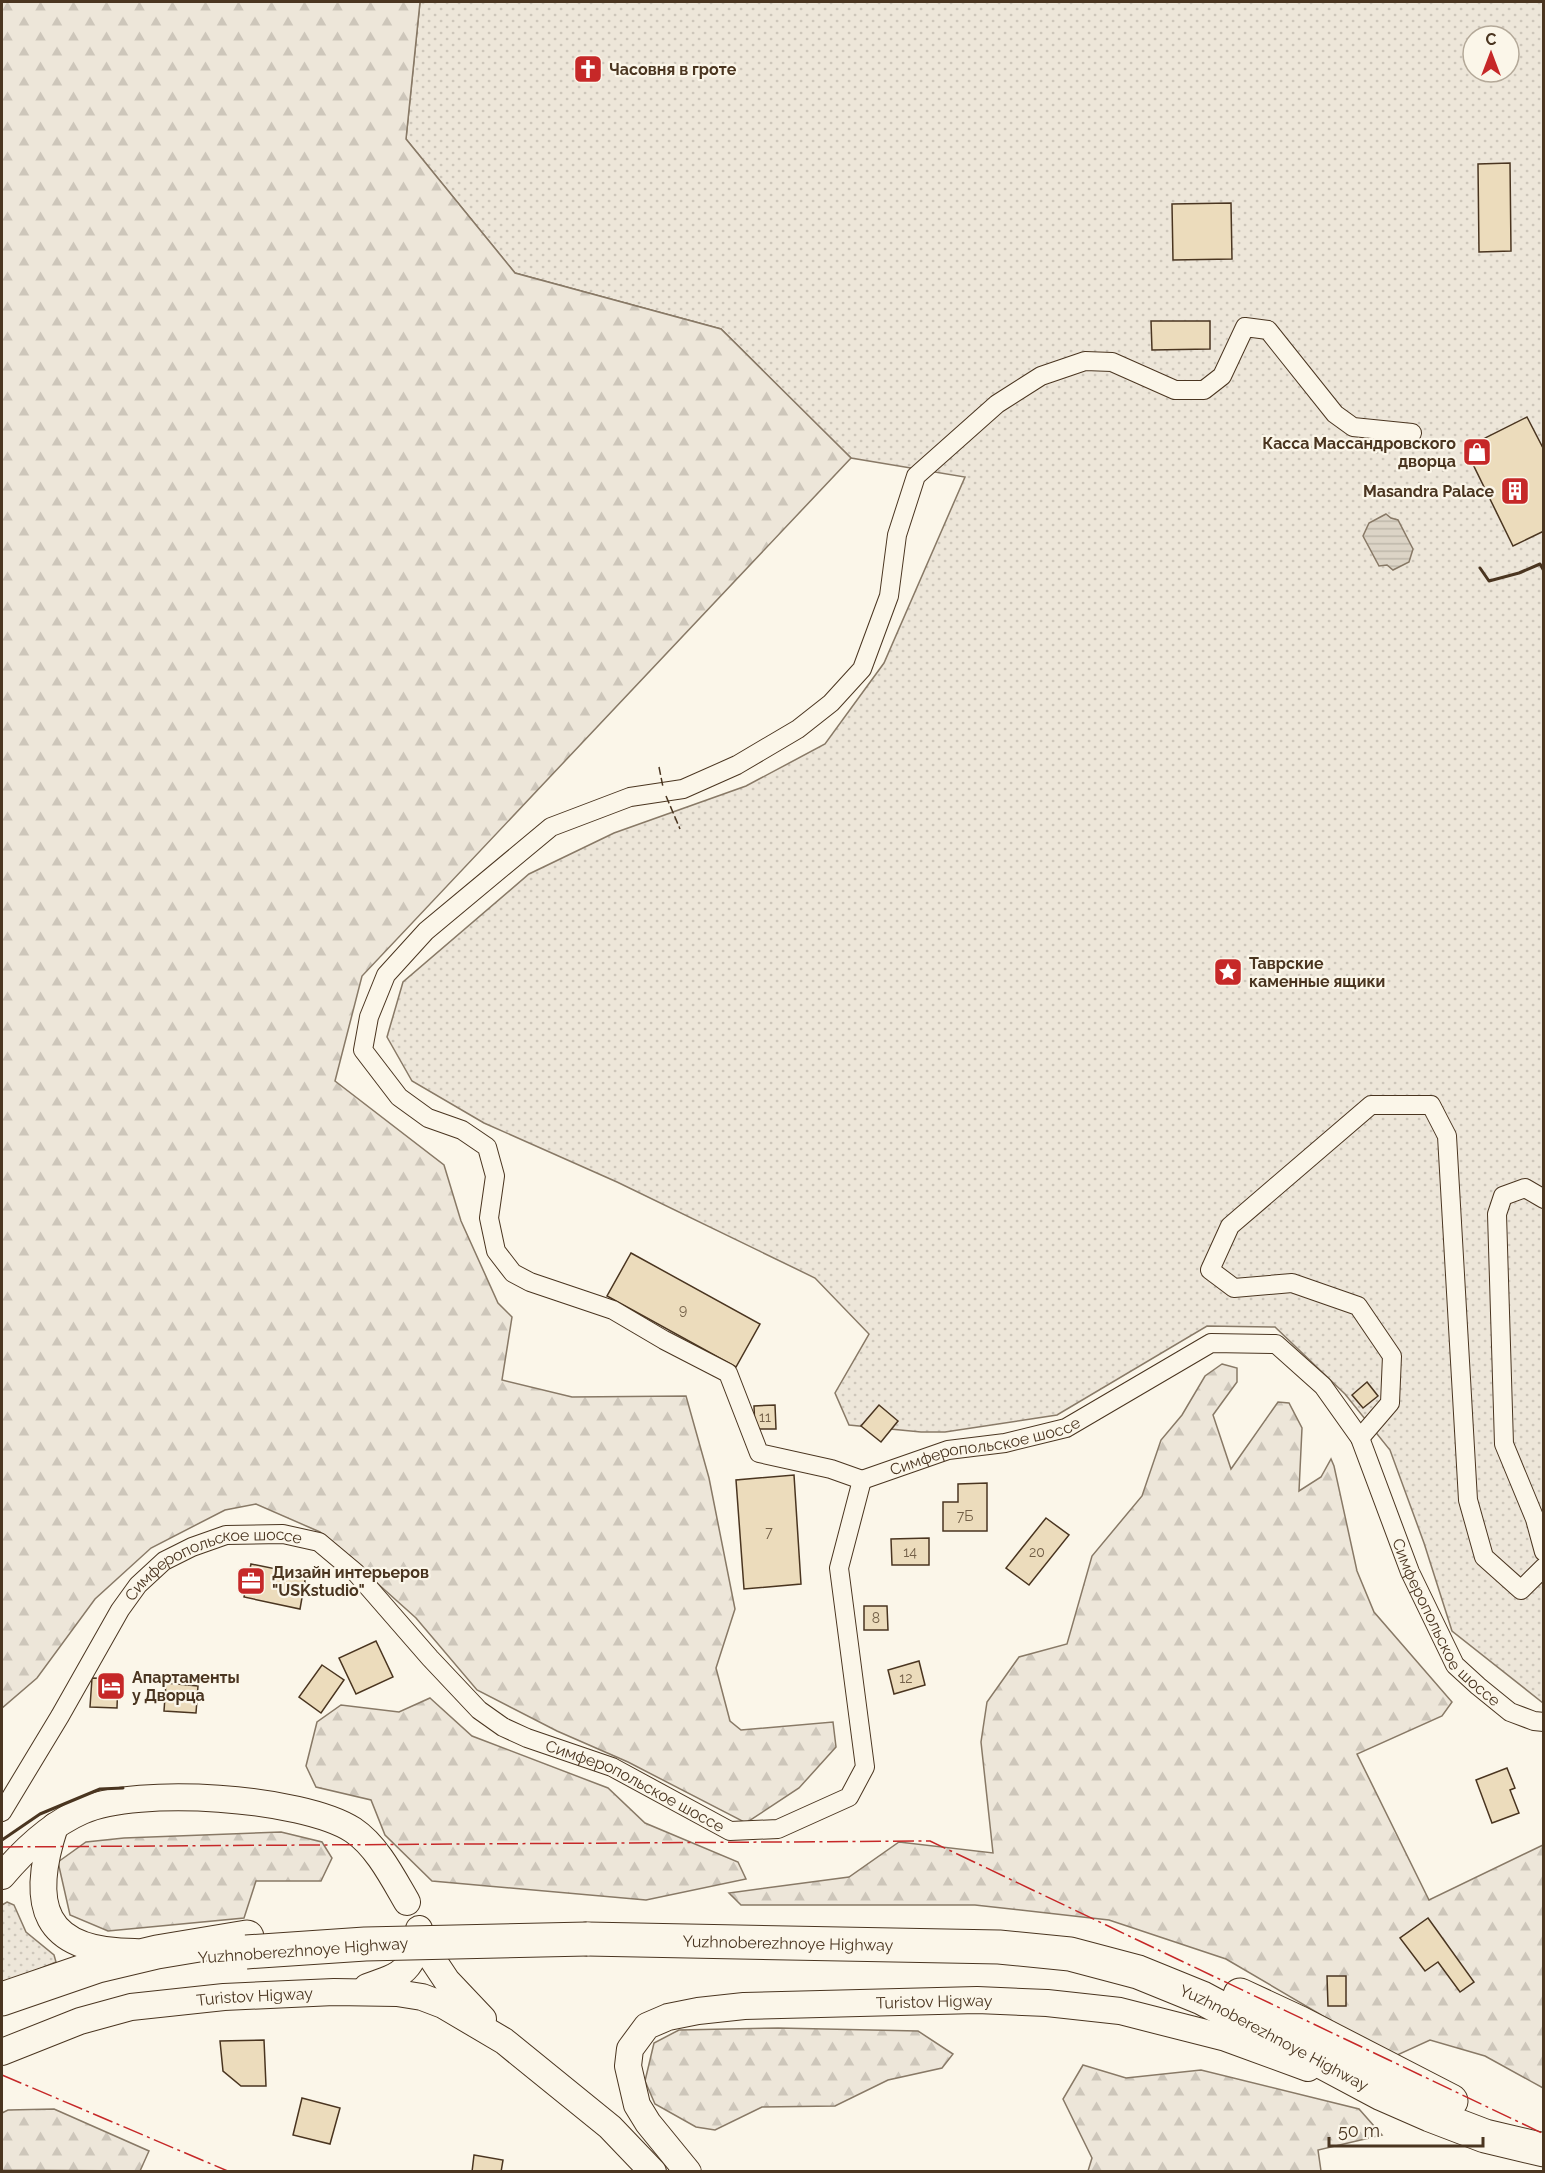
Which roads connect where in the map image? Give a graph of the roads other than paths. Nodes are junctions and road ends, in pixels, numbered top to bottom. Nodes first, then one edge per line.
1 (1412, 433) dead end
2 (1544, 1199) edge
3 (1360, 1438) junction
4 (862, 1480) junction
5 (1544, 1552) edge
6 (1544, 1567) edge
7 (1544, 1722) edge
8 (2, 1812) edge
9 (55, 1826) junction
10 (2, 1876) edge
11 (407, 1902) dead end
12 (419, 1929) dead end
13 (587, 1932) junction
14 (246, 1945) junction
15 (157, 1952) junction
16 (433, 1960) dead end
17 (334, 1992) junction
18 (2, 1999) edge
19 (2, 2014) edge
20 (504, 2041) junction
21 (2, 2052) edge
22 (1382, 2094) junction
23 (1544, 2130) edge
24 (1544, 2150) edge
25 (653, 2172) edge
26 (688, 2172) edge

1 - 4 street
2 - 5 street
3 - 4 street, Симферопольское шоссе
3 - 6 street
3 - 7 street, Симферопольское шоссе
4 - 8 street, Симферопольское шоссе
9 - 10 main road
9 - 11 main road
9 - 15 main road
12 - 17 main road
13 - 14 highway, Yuzhnoberezhnoye Highway
13 - 22 highway, Yuzhnoberezhnoye Highway
13 - 23 highway, Yuzhnoberezhnoye Highway
14 - 15 highway, Yuzhnoberezhnoye Highway
14 - 19 highway, Yuzhnoberezhnoye Highway
15 - 18 highway, Yuzhnoberezhnoye Highway
16 - 20 main road, Turistov Higway
17 - 20 main road, Turistov Higway
17 - 21 main road, Turistov Higway
20 - 25 main road, Turistov Higway
22 - 24 highway, Yuzhnoberezhnoye Highway
22 - 26 main road, Turistov Higway

